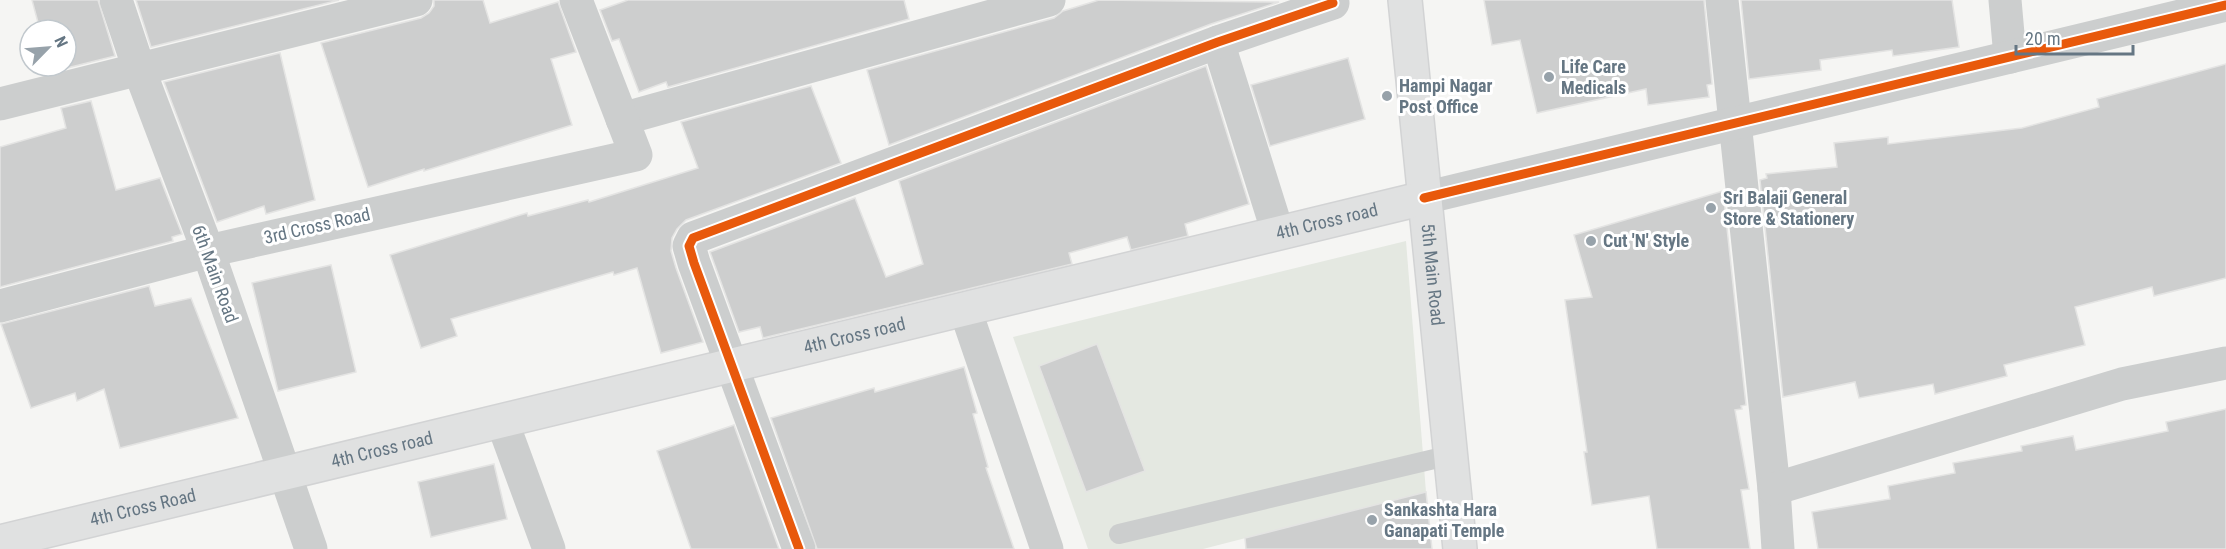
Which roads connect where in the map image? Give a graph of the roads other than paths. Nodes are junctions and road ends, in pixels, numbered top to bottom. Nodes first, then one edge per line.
1 (116, 0) edge
2 (416, 0) edge
3 (576, 0) edge
4 (1049, 0) edge
5 (1405, 0) edge
6 (1722, 0) edge
7 (2005, 0) edge
8 (1333, 3) dead end
9 (2226, 5) edge
10 (1218, 42) junction
11 (2010, 57) junction
12 (139, 69) junction
13 (0, 104) edge
14 (622, 119) junction
15 (1736, 124) junction
16 (1424, 198) junction
17 (1278, 233) junction
18 (208, 251) junction
19 (0, 306) edge
20 (965, 309) junction
21 (2226, 363) edge
22 (731, 365) junction
23 (502, 421) junction
24 (1451, 455) junction
25 (285, 473) junction
26 (1774, 489) junction
27 (1119, 534) dead end
28 (0, 542) edge
29 (311, 549) edge
30 (549, 549) edge
31 (799, 549) edge
32 (1047, 549) edge
33 (1460, 549) edge
34 (1778, 549) edge

1 - 12 street, 6th Main Road
2 - 12 street
3 - 14 street
4 - 14 street
5 - 16 main road, 5th Main Road
6 - 15 street
7 - 11 street
8 - 10 street
9 - 11 street
10 - 17 street
10 - 22 street
11 - 15 street
12 - 13 street
12 - 18 street, 6th Main Road
14 - 18 street, 3rd Cross Road
15 - 16 street
15 - 26 street
16 - 17 main road, 4th Cross road
16 - 24 main road, 5th Main Road
17 - 20 main road, 4th Cross road
18 - 19 street, 3rd Cross Road
18 - 25 street, 6th Main Road
20 - 22 main road, 4th Cross road
20 - 32 street
21 - 26 street
22 - 23 main road, 4th Cross road
22 - 31 street
23 - 25 main road, 4th Cross road
23 - 30 street
24 - 27 lane
24 - 33 main road, 5th Main Road
25 - 28 main road, 4th Cross Road
25 - 29 street, 6th Main Road
26 - 34 street

